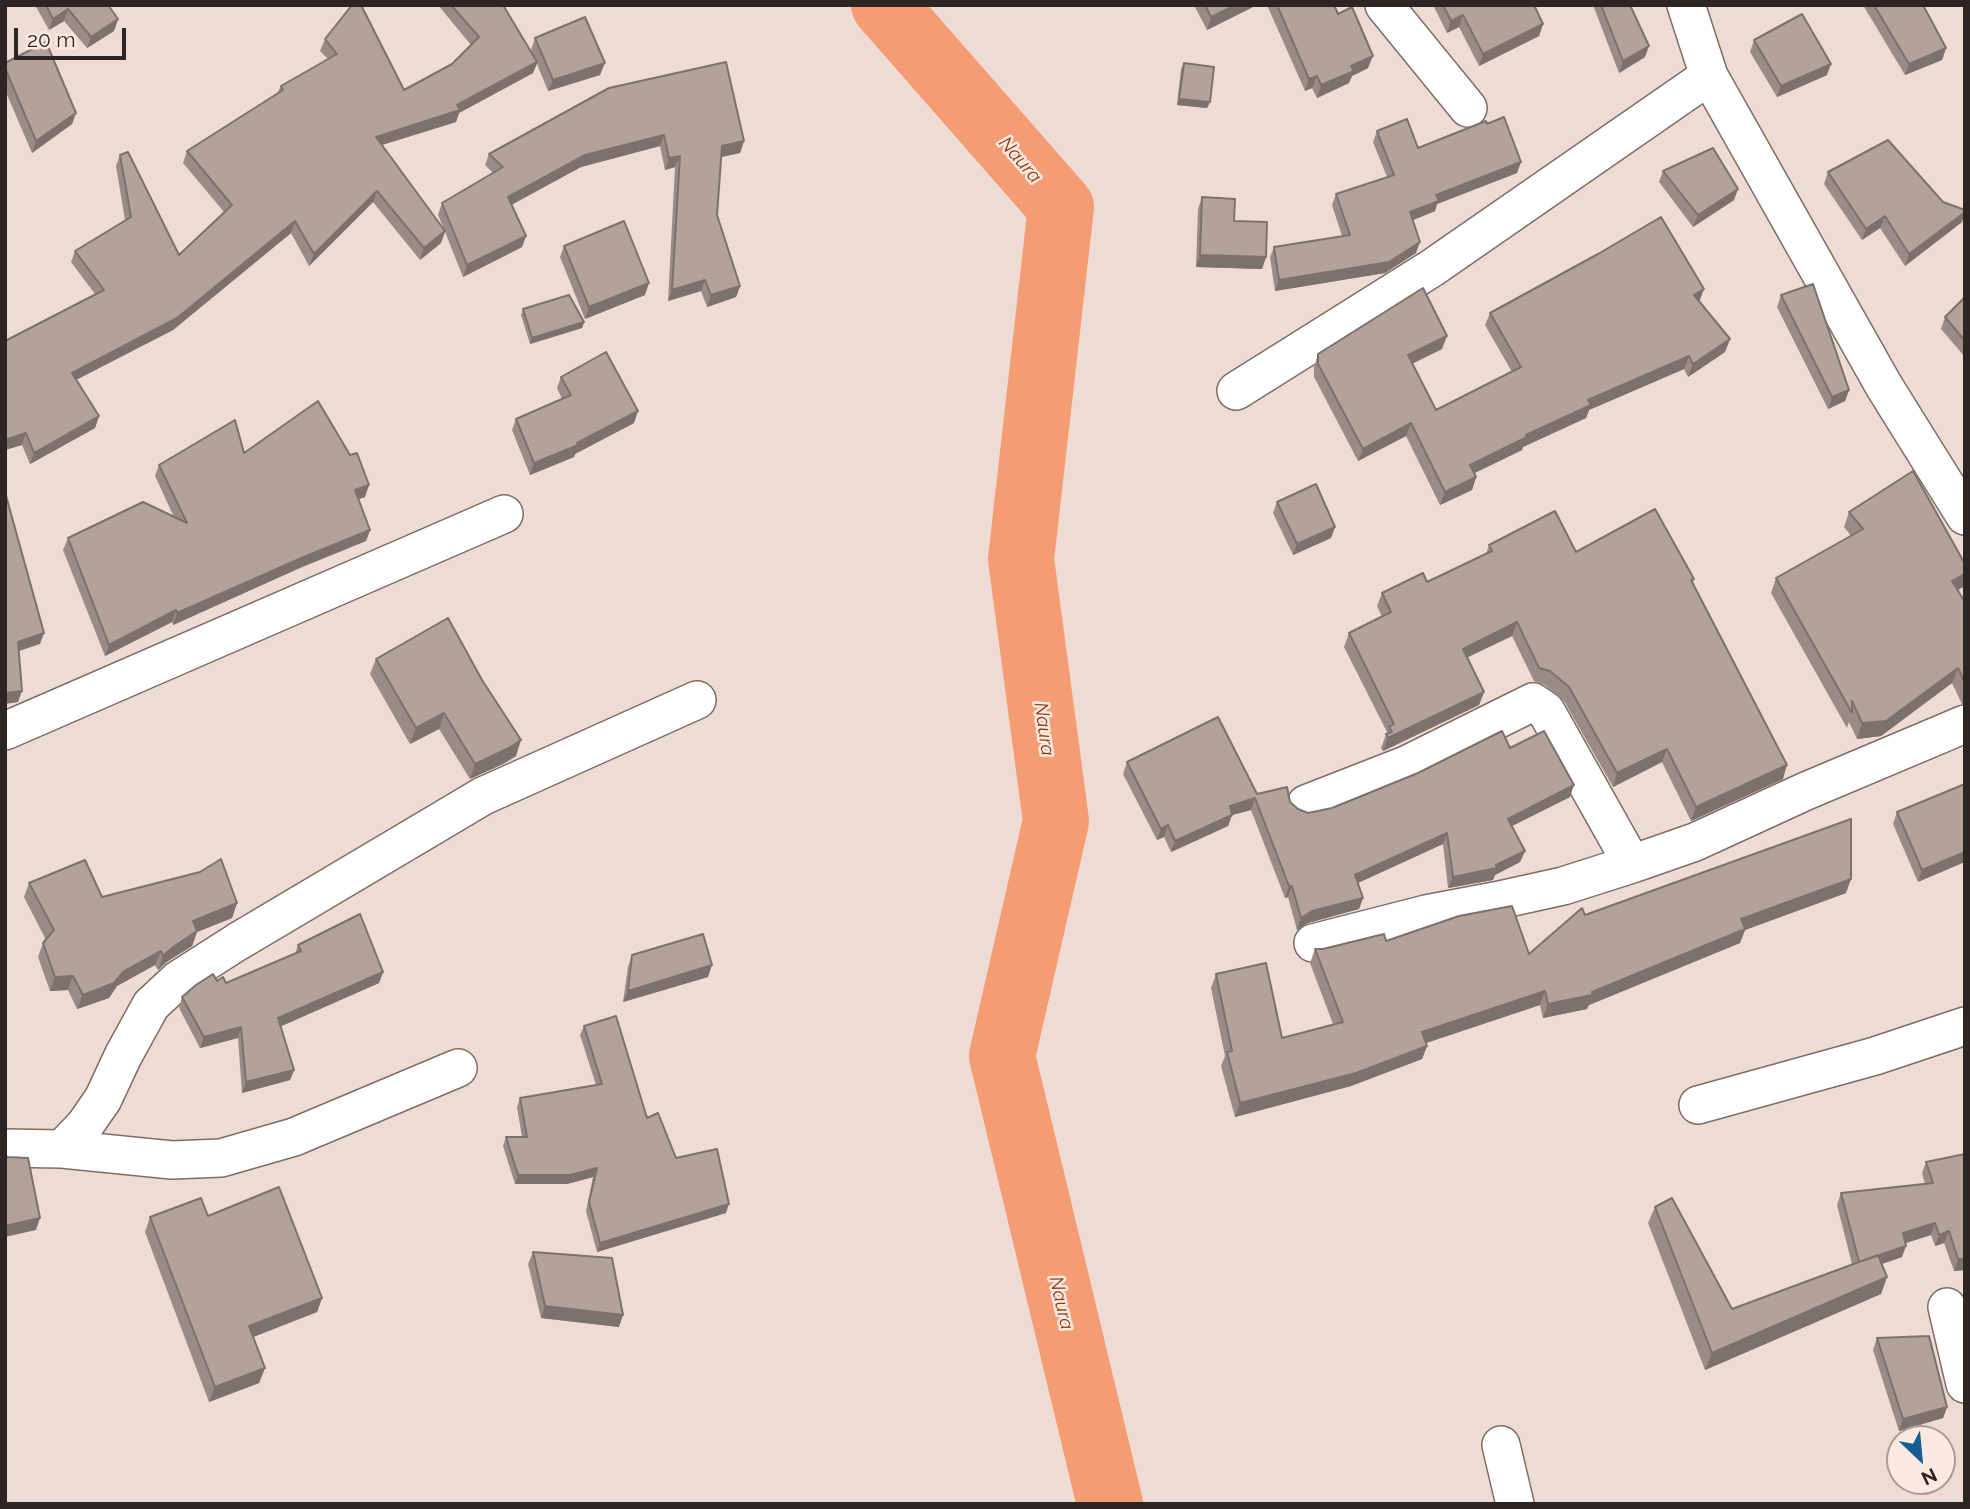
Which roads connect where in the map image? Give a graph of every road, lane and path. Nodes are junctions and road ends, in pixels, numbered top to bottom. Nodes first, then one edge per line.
1 (1384, 5) edge
2 (1685, 5) edge
3 (1709, 76) junction
4 (1468, 108) dead end
5 (1236, 391) dead end
6 (503, 514) dead end
7 (1965, 516) edge
8 (697, 700) dead end
9 (1965, 724) edge
10 (5, 731) edge
11 (1307, 804) dead end
12 (1632, 864) junction
13 (1313, 943) dead end
14 (1965, 1026) edge
15 (458, 1068) dead end
16 (1698, 1105) dead end
17 (5, 1148) edge
18 (62, 1149) junction
19 (1947, 1307) dead end
20 (1965, 1384) edge
21 (1502, 1445) dead end
22 (1515, 1504) edge

1 - 4 street
2 - 3 street
3 - 5 street
3 - 7 street
6 - 10 street
8 - 18 street
9 - 12 street
11 - 12 street
12 - 13 street
14 - 16 street
15 - 18 street
17 - 18 street
19 - 20 street
21 - 22 street

